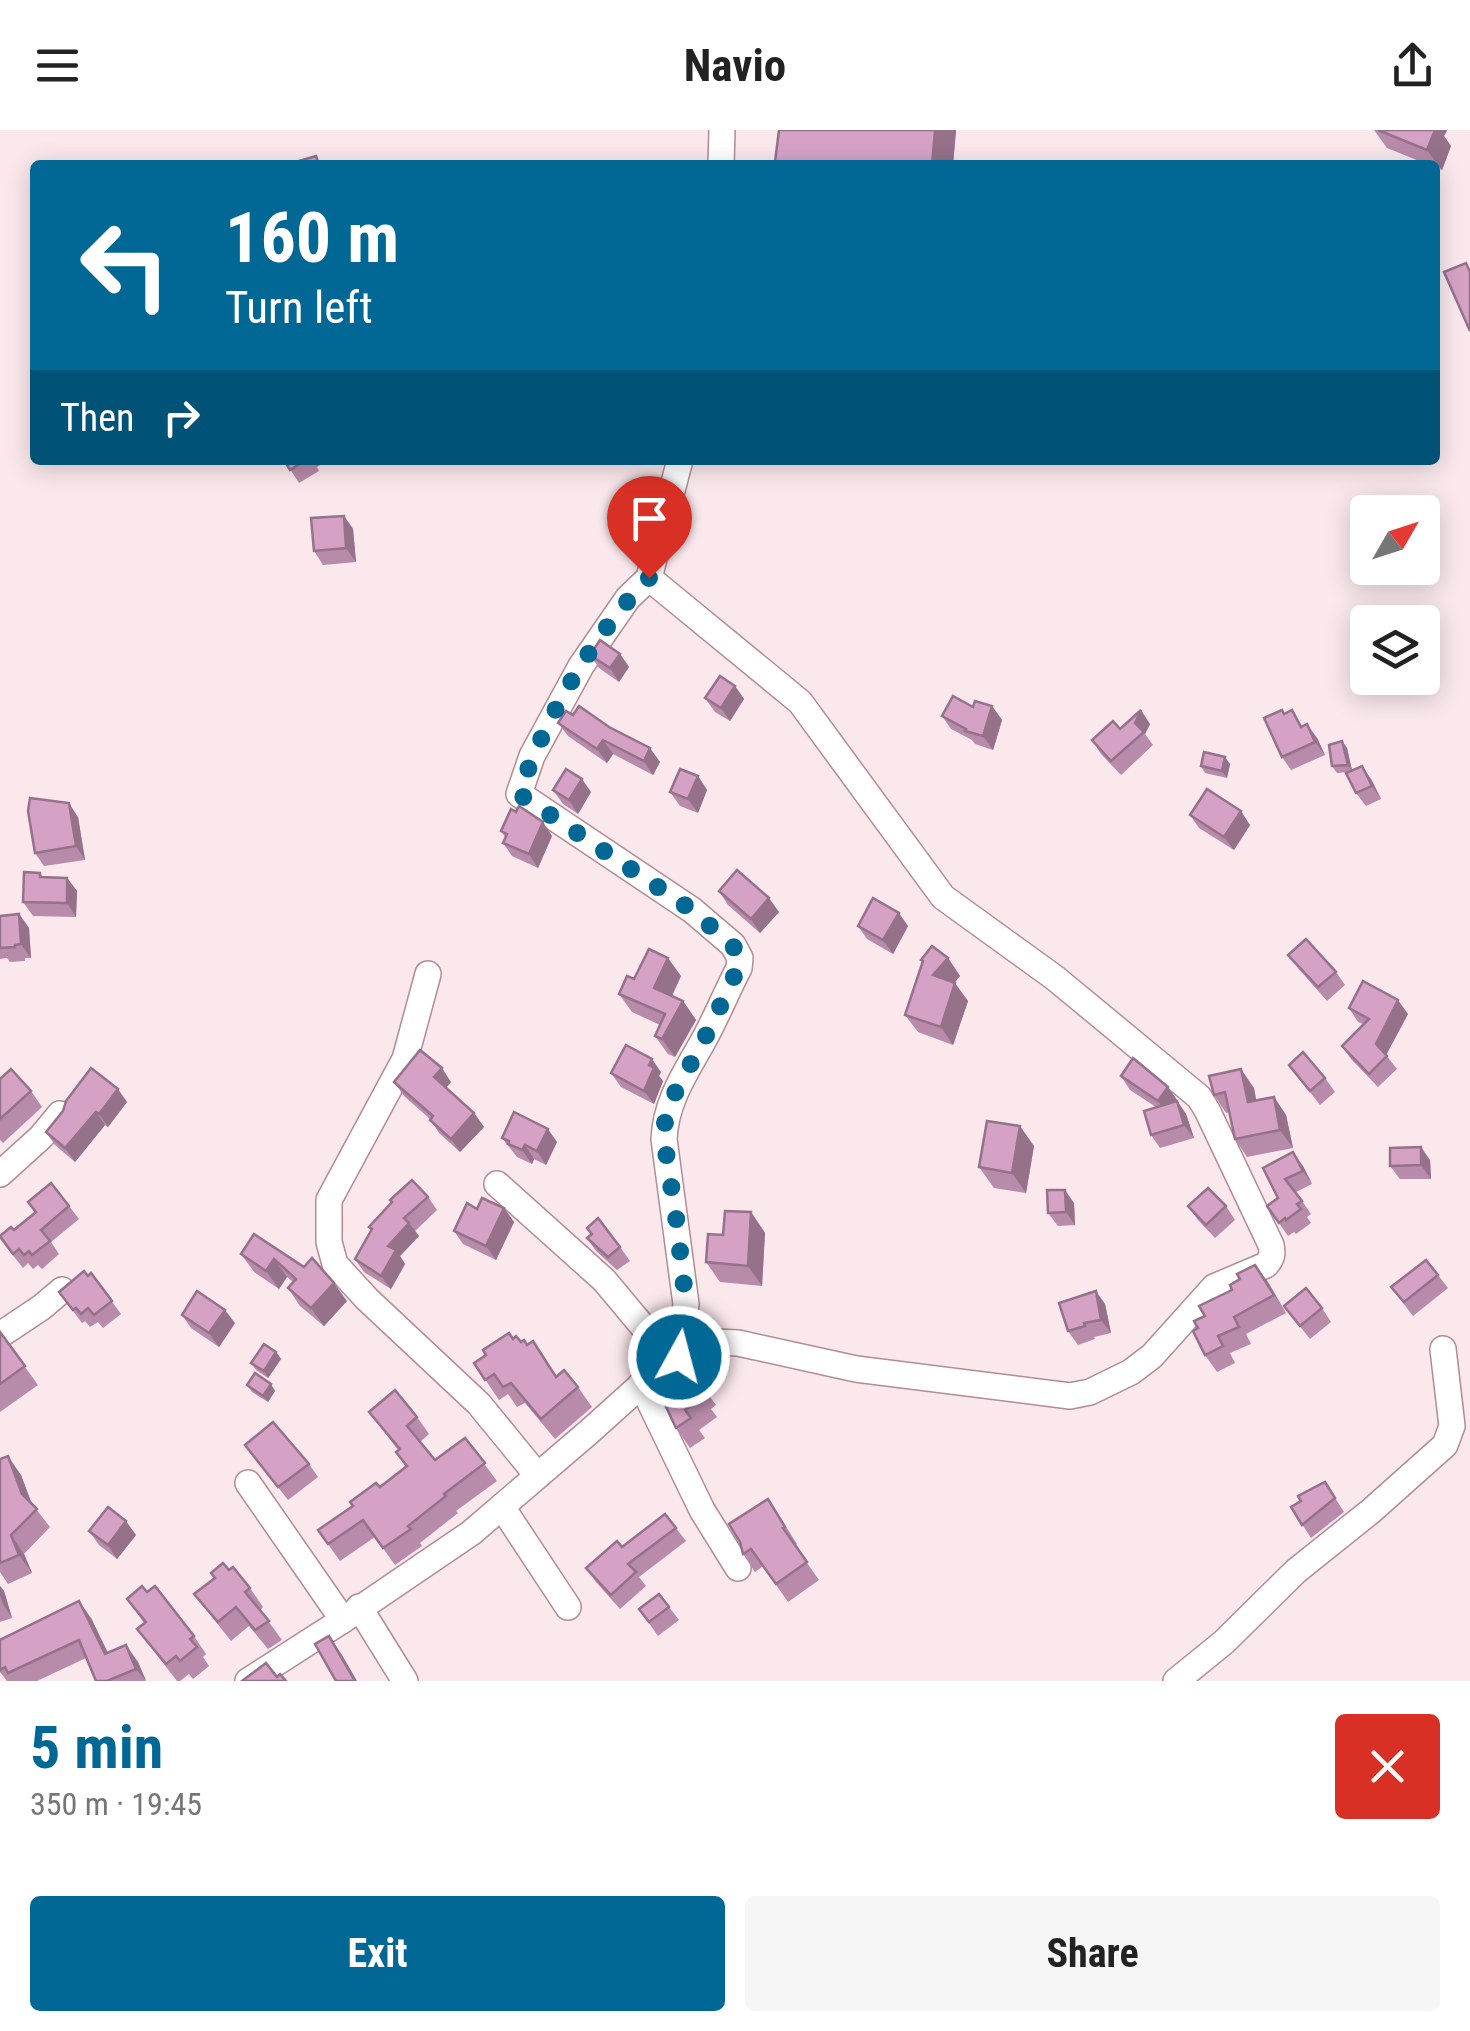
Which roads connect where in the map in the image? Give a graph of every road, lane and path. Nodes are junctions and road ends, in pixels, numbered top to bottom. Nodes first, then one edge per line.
1 (722, 130) edge
2 (722, 160) edge
3 (679, 465) edge
4 (649, 578) junction
5 (428, 974) dead end
6 (60, 1114) edge
7 (0, 1174) edge
8 (497, 1184) dead end
9 (62, 1290) edge
10 (0, 1334) edge
11 (1443, 1349) dead end
12 (675, 1358) junction
13 (640, 1384) junction
14 (537, 1475) junction
15 (248, 1483) dead end
16 (502, 1507) junction
17 (738, 1568) dead end
18 (568, 1608) dead end
19 (351, 1614) junction
20 (248, 1681) edge
21 (404, 1681) edge
22 (1176, 1681) edge

1 - 2 street
3 - 4 street
4 - 12 street
4 - 12 street
5 - 14 street
6 - 7 street
8 - 12 street
9 - 10 street
11 - 22 street
12 - 13 street
13 - 14 street
13 - 17 street
14 - 16 street
15 - 19 street
16 - 18 street
16 - 19 street
19 - 20 street
19 - 21 street

